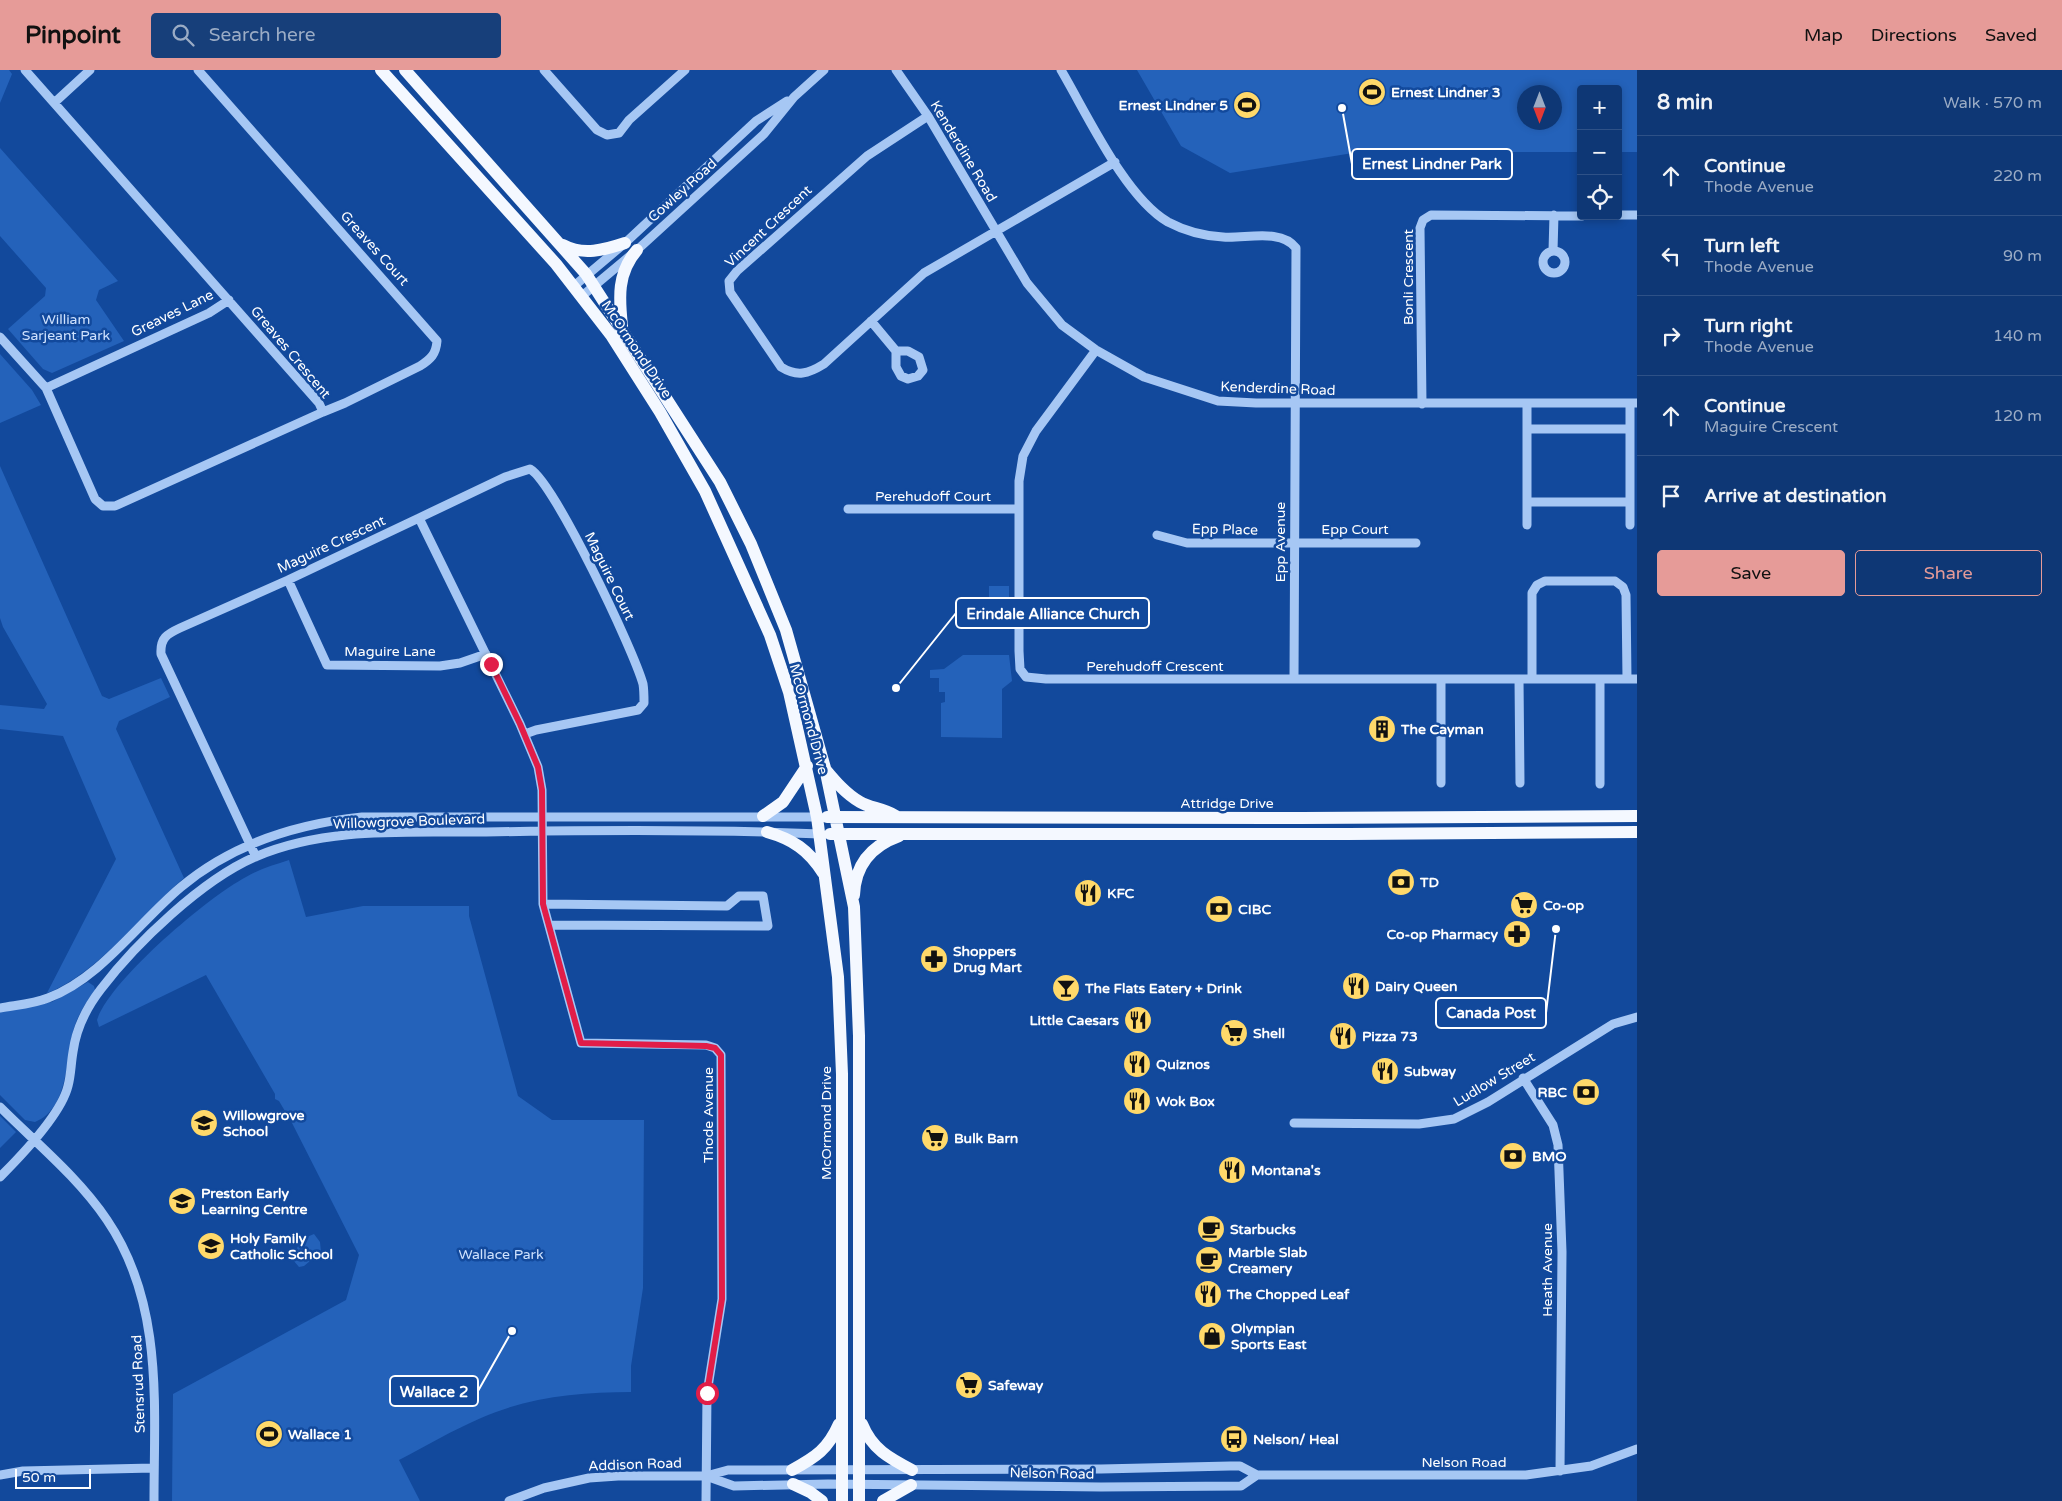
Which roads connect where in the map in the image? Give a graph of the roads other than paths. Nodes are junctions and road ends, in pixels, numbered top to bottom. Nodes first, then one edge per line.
1 (25, 70) edge
2 (90, 70) edge
3 (198, 70) edge
4 (381, 70) edge
5 (405, 70) edge
6 (544, 70) edge
7 (686, 70) edge
8 (824, 70) edge
9 (896, 70) edge
10 (1061, 70) edge
11 (794, 97) junction
12 (54, 103) junction
13 (928, 116) junction
14 (1115, 162) junction
15 (1554, 215) junction
16 (1637, 215) edge
17 (1577, 216) edge
18 (1622, 216) edge
19 (995, 230) junction
20 (558, 242) junction
21 (625, 243) junction
22 (637, 250) junction
23 (1553, 251) dead end
24 (586, 274) junction
25 (574, 286) junction
26 (594, 286) junction
27 (582, 296) junction
28 (228, 300) junction
29 (872, 321) junction
30 (622, 328) junction
31 (0, 337) edge
32 (1096, 350) junction
33 (896, 351) dead end
34 (46, 388) junction
35 (1527, 403) junction
36 (1422, 404) junction
37 (1634, 404) edge
38 (1294, 405) junction
39 (323, 412) junction
40 (1527, 429) junction
41 (1630, 429) junction
42 (1527, 502) junction
43 (1630, 502) junction
44 (1018, 509) junction
45 (848, 510) dead end
46 (419, 518) junction
47 (1527, 524) dead end
48 (1630, 525) dead end
49 (1157, 535) dead end
50 (1294, 543) junction
51 (1416, 543) dead end
52 (288, 580) junction
53 (486, 654) junction
54 (1637, 678) edge
55 (1294, 679) junction
56 (1441, 679) junction
57 (1519, 679) junction
58 (1532, 679) junction
59 (1600, 679) junction
60 (1627, 679) junction
61 (525, 734) junction
62 (807, 766) junction
63 (824, 768) junction
64 (1441, 783) dead end
65 (1520, 783) dead end
66 (1600, 784) dead end
67 (763, 816) junction
68 (896, 816) junction
69 (1637, 816) edge
70 (543, 817) junction
71 (817, 817) junction
72 (833, 817) junction
73 (543, 831) junction
74 (767, 832) junction
75 (1637, 832) edge
76 (908, 833) junction
77 (820, 834) junction
78 (837, 834) junction
79 (250, 844) junction
80 (256, 857) junction
81 (827, 879) junction
82 (543, 904) junction
83 (854, 907) junction
84 (548, 925) junction
85 (0, 1008) edge
86 (1637, 1017) edge
87 (1523, 1078) junction
88 (0, 1107) edge
89 (1294, 1123) dead end
90 (33, 1140) junction
91 (841, 1154) junction
92 (0, 1177) edge
93 (858, 1181) junction
94 (859, 1418) junction
95 (841, 1419) junction
96 (1637, 1449) edge
97 (153, 1468) junction
98 (842, 1469) junction
99 (792, 1470) junction
100 (859, 1470) junction
101 (912, 1470) junction
102 (1560, 1471) junction
103 (0, 1474) edge
104 (1257, 1475) junction
105 (706, 1476) junction
106 (793, 1484) junction
107 (842, 1484) junction
108 (860, 1484) junction
109 (911, 1484) junction
110 (154, 1501) edge
111 (509, 1501) edge
112 (706, 1501) edge
113 (822, 1501) edge
114 (842, 1501) edge
115 (860, 1501) edge
116 (883, 1501) edge

1 - 12 street, Greaves Crescent
2 - 12 street
3 - 39 street, Greaves Court
4 - 25 main road, McOrmond Drive
5 - 20 main road, McOrmond Drive
6 - 7 street
8 - 11 street, Cowley Road
9 - 13 street, Kenderdine Road
10 - 14 street
11 - 21 street, Cowley Road
11 - 22 street, Cowley Road
12 - 28 street, Greaves Crescent
13 - 19 street, Kenderdine Road
13 - 29 street, Vincent Crescent
14 - 19 street, Vincent Crescent
14 - 38 street, Epp Avenue
15 - 17 street, Bonli Crescent
15 - 23 street
15 - 36 street, Bonli Crescent
16 - 18 street
19 - 29 street, Vincent Crescent
19 - 32 street, Kenderdine Road
20 - 21 main road
20 - 24 main road, McOrmond Drive
21 - 24 street, Cowley Road
22 - 26 street, Cowley Road
22 - 30 main road
24 - 25 street, Cowley Road
24 - 26 main road, McOrmond Drive
25 - 27 main road, McOrmond Drive
26 - 27 street, Cowley Road
26 - 30 main road, McOrmond Drive
27 - 62 main road, McOrmond Drive
28 - 34 street, Greaves Lane
28 - 39 street, Greaves Crescent
29 - 33 street
30 - 63 main road, McOrmond Drive
31 - 34 street, Greaves Crescent
32 - 38 street, Kenderdine Road
32 - 44 street, Perehudoff Crescent
34 - 39 street, Greaves Crescent
35 - 36 street, Kenderdine Road
35 - 37 street, Kenderdine Road
35 - 40 street
36 - 38 street, Kenderdine Road
37 - 41 street
38 - 50 street, Epp Avenue
40 - 41 street
40 - 42 street
41 - 43 street
42 - 43 street
42 - 47 street
43 - 48 street
44 - 45 street, Perehudoff Court
44 - 55 street, Perehudoff Crescent
46 - 52 street, Maguire Crescent
46 - 53 street
46 - 61 street, Maguire Court
49 - 50 street, Epp Place
50 - 51 street, Epp Court
50 - 55 street, Epp Avenue
52 - 53 street, Maguire Lane
52 - 79 street, Maguire Crescent
53 - 61 street
54 - 60 street, Perehudoff Crescent
55 - 56 street, Perehudoff Crescent
56 - 57 street, Perehudoff Crescent
56 - 64 street
57 - 58 street, Perehudoff Crescent
57 - 65 street
58 - 59 street, Perehudoff Crescent
58 - 60 street
59 - 60 street, Perehudoff Crescent
59 - 66 street
61 - 70 street
62 - 67 main road
62 - 71 main road, McOrmond Drive
63 - 68 main road
63 - 72 main road, McOrmond Drive
67 - 70 street, Willowgrove Boulevard
67 - 71 street, Willowgrove Boulevard
68 - 69 main road, Attridge Drive
68 - 72 main road, Attridge Drive
70 - 73 street
70 - 79 street, Willowgrove Boulevard
71 - 72 main road, Attridge Drive
71 - 77 main road, McOrmond Drive
72 - 78 main road, McOrmond Drive
73 - 74 street, Willowgrove Boulevard
73 - 80 street, Willowgrove Boulevard
73 - 82 street, Thode Avenue
74 - 77 street, Willowgrove Boulevard
74 - 81 main road
75 - 76 main road
76 - 78 main road
76 - 83 main road
77 - 78 main road
77 - 81 main road, McOrmond Drive
78 - 83 main road, McOrmond Drive
79 - 80 street, Maguire Crescent
79 - 85 street, Willowgrove Boulevard
80 - 90 street, Willowgrove Boulevard
81 - 91 main road, McOrmond Drive
82 - 84 street, Thode Avenue
82 - 84 street
83 - 93 main road, McOrmond Drive
84 - 105 street, Thode Avenue
86 - 87 street, Ludlow Street
87 - 89 street, Ludlow Street
87 - 102 street, Heath Avenue
88 - 90 street, Stensrud Road
90 - 92 street, Willowgrove Boulevard
90 - 97 street, Stensrud Road
91 - 93 main road
91 - 95 main road, McOrmond Drive
93 - 94 main road, McOrmond Drive
94 - 100 main road, McOrmond Drive
94 - 101 main road
95 - 98 main road, McOrmond Drive
95 - 99 main road
96 - 102 street, Nelson Road
97 - 103 street
97 - 110 street, Stensrud Road
98 - 99 street, Addison Road
98 - 100 street, Nelson Road
98 - 107 main road, McOrmond Drive
99 - 105 street, Addison Road
100 - 101 street, Nelson Road
100 - 108 main road, McOrmond Drive
101 - 104 street, Nelson Road
102 - 104 street, Nelson Road
104 - 109 street, Nelson Road
105 - 106 street, Addison Road
105 - 111 street, Addison Road
105 - 112 street
106 - 107 street, Addison Road
106 - 113 main road
107 - 108 street, Nelson Road
107 - 114 main road, McOrmond Drive
108 - 109 street, Nelson Road
108 - 115 main road, McOrmond Drive
109 - 116 main road

